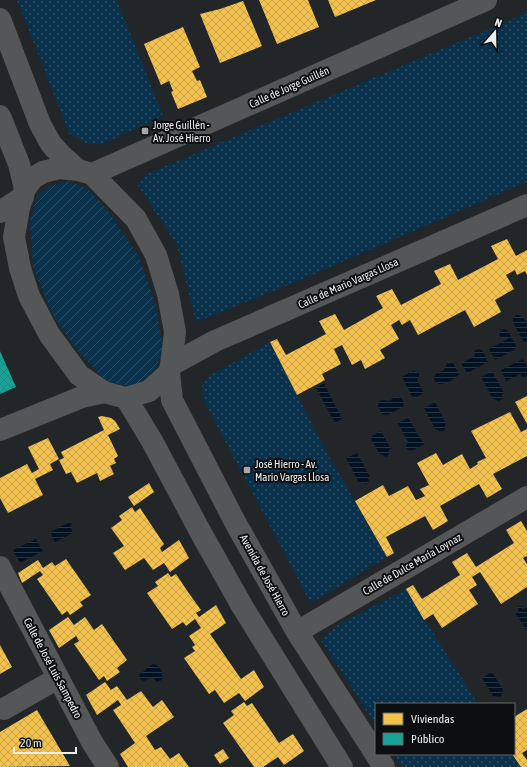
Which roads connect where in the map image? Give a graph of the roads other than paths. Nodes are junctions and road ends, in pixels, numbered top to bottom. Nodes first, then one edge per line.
1 (486, 0) edge
2 (0, 20) edge
3 (0, 116) edge
4 (85, 172) junction
5 (24, 193) junction
6 (527, 205) edge
7 (0, 212) edge
8 (170, 369) junction
9 (104, 392) junction
10 (126, 398) junction
11 (0, 430) edge
12 (527, 497) edge
13 (0, 567) edge
14 (297, 632) junction
15 (58, 678) junction
16 (4, 709) dead end
17 (375, 753) edge
18 (376, 755) edge
19 (108, 767) edge
20 (342, 767) edge
21 (384, 767) edge

1 - 4 street, Calle de Jorge Guillén
2 - 4 street
3 - 5 street
4 - 5 street
4 - 8 street, Avenida de José Hierro
5 - 7 street
5 - 9 street
6 - 8 street, Calle de Mario Vargas Llosa
8 - 10 street, Calle de Mario Vargas Llosa
8 - 14 street, Avenida de José Hierro
9 - 10 street
9 - 11 street
10 - 20 street
12 - 14 street, Calle de Dulce María Loynaz
13 - 15 street, Calle de José Luis Sampedro
14 - 17 street, Avenida de José Hierro
15 - 16 street
15 - 19 street, Calle de José Luis Sampedro
18 - 21 street, Avenida de José Hierro

